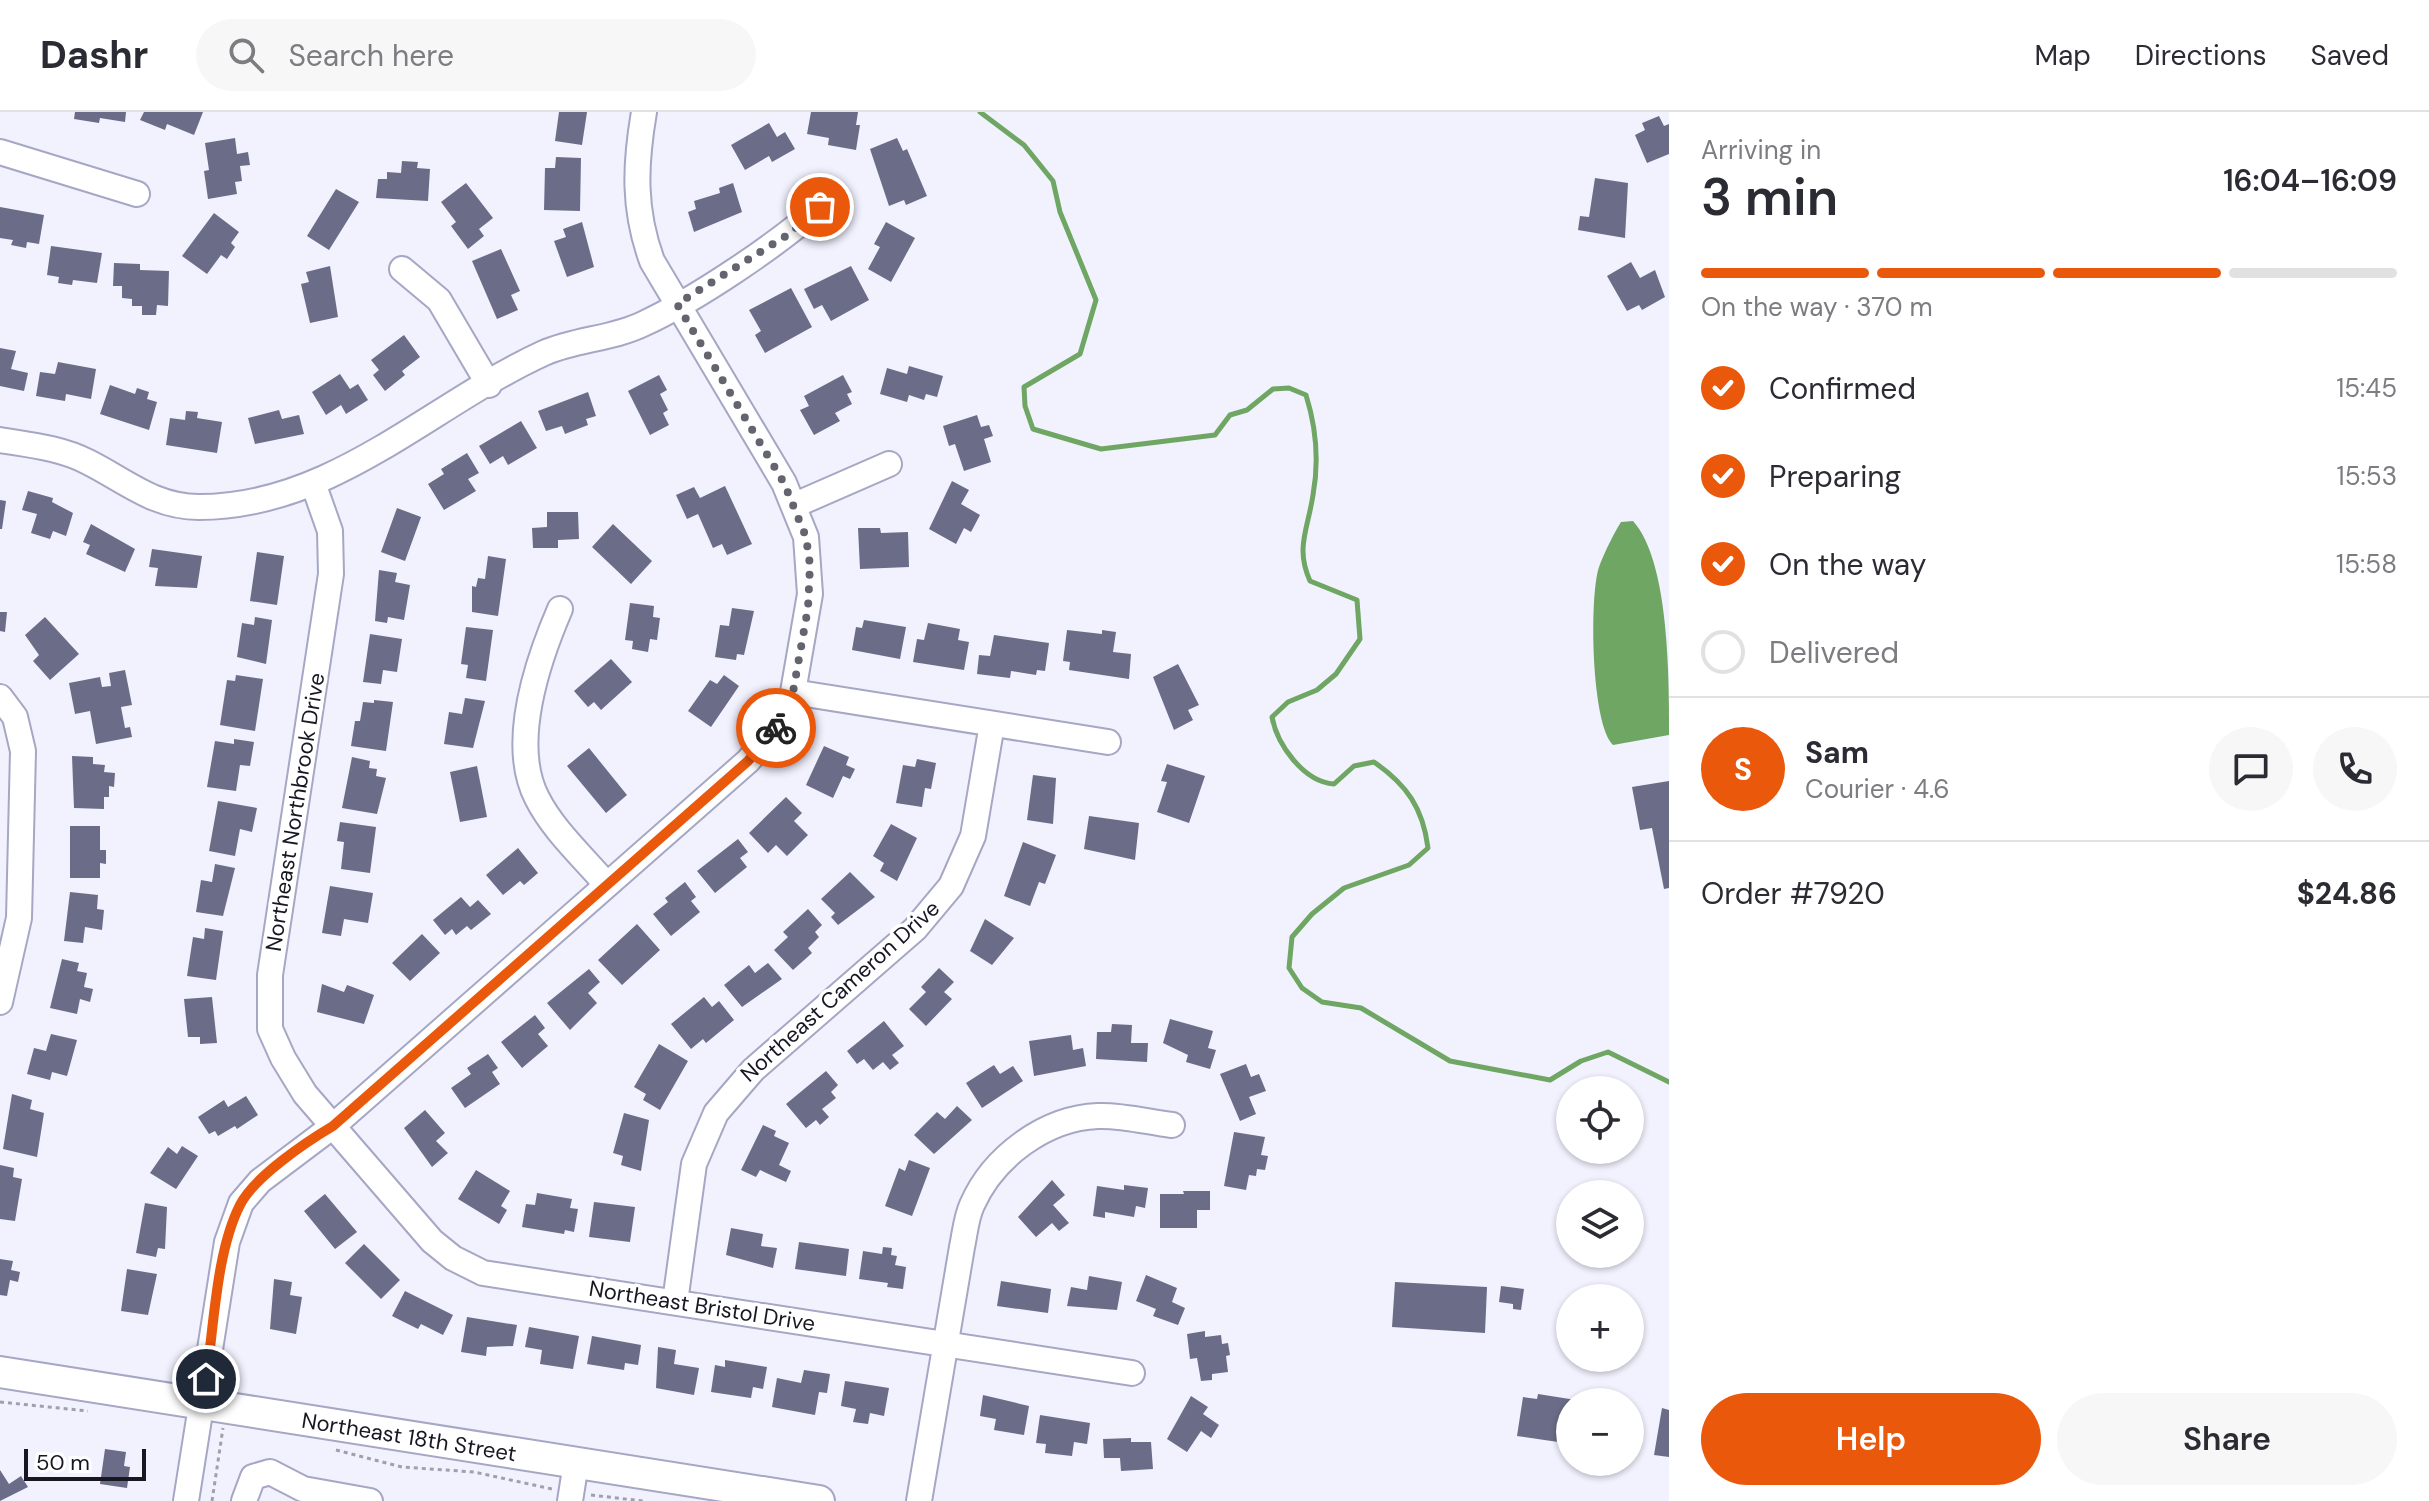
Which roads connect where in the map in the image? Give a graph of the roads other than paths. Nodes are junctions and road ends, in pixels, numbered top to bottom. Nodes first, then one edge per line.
1 (644, 112) edge
2 (0, 152) edge
3 (137, 194) dead end
4 (820, 207) dead end
5 (402, 269) dead end
6 (677, 304) junction
7 (489, 385) junction
8 (0, 440) edge
9 (889, 464) dead end
10 (313, 483) junction
11 (795, 505) junction
12 (560, 609) dead end
13 (793, 692) junction
14 (0, 697) edge
15 (992, 724) junction
16 (1108, 742) dead end
17 (606, 884) junction
18 (10, 917) edge
19 (0, 1002) edge
20 (1172, 1125) dead end
21 (333, 1126) junction
22 (675, 1302) junction
23 (945, 1344) junction
24 (0, 1372) edge
25 (1132, 1373) dead end
26 (200, 1415) junction
27 (572, 1485) edge
28 (337, 1499) edge
29 (186, 1501) edge
30 (244, 1501) edge
31 (370, 1501) edge
32 (819, 1501) edge
33 (919, 1501) edge

1 - 6 street
2 - 3 street
4 - 6 street
5 - 7 street
6 - 7 street
6 - 11 street
7 - 10 street
8 - 10 street
9 - 11 street
10 - 21 street, Northeast Northbrook Drive
11 - 13 street
12 - 17 street
13 - 15 street
13 - 17 street
14 - 18 street
15 - 16 street
15 - 22 street, Northeast Cameron Drive
17 - 21 street
18 - 19 street
20 - 23 street
21 - 22 street, Northeast Bristol Drive
21 - 26 street
22 - 23 street, Northeast Bristol Drive
23 - 25 street, Northeast Bristol Drive
23 - 33 street
24 - 26 main road, Northeast 18th Street
26 - 27 main road, Northeast 18th Street
26 - 29 street
27 - 32 main road, Northeast 18th Street
28 - 30 street
28 - 31 street

